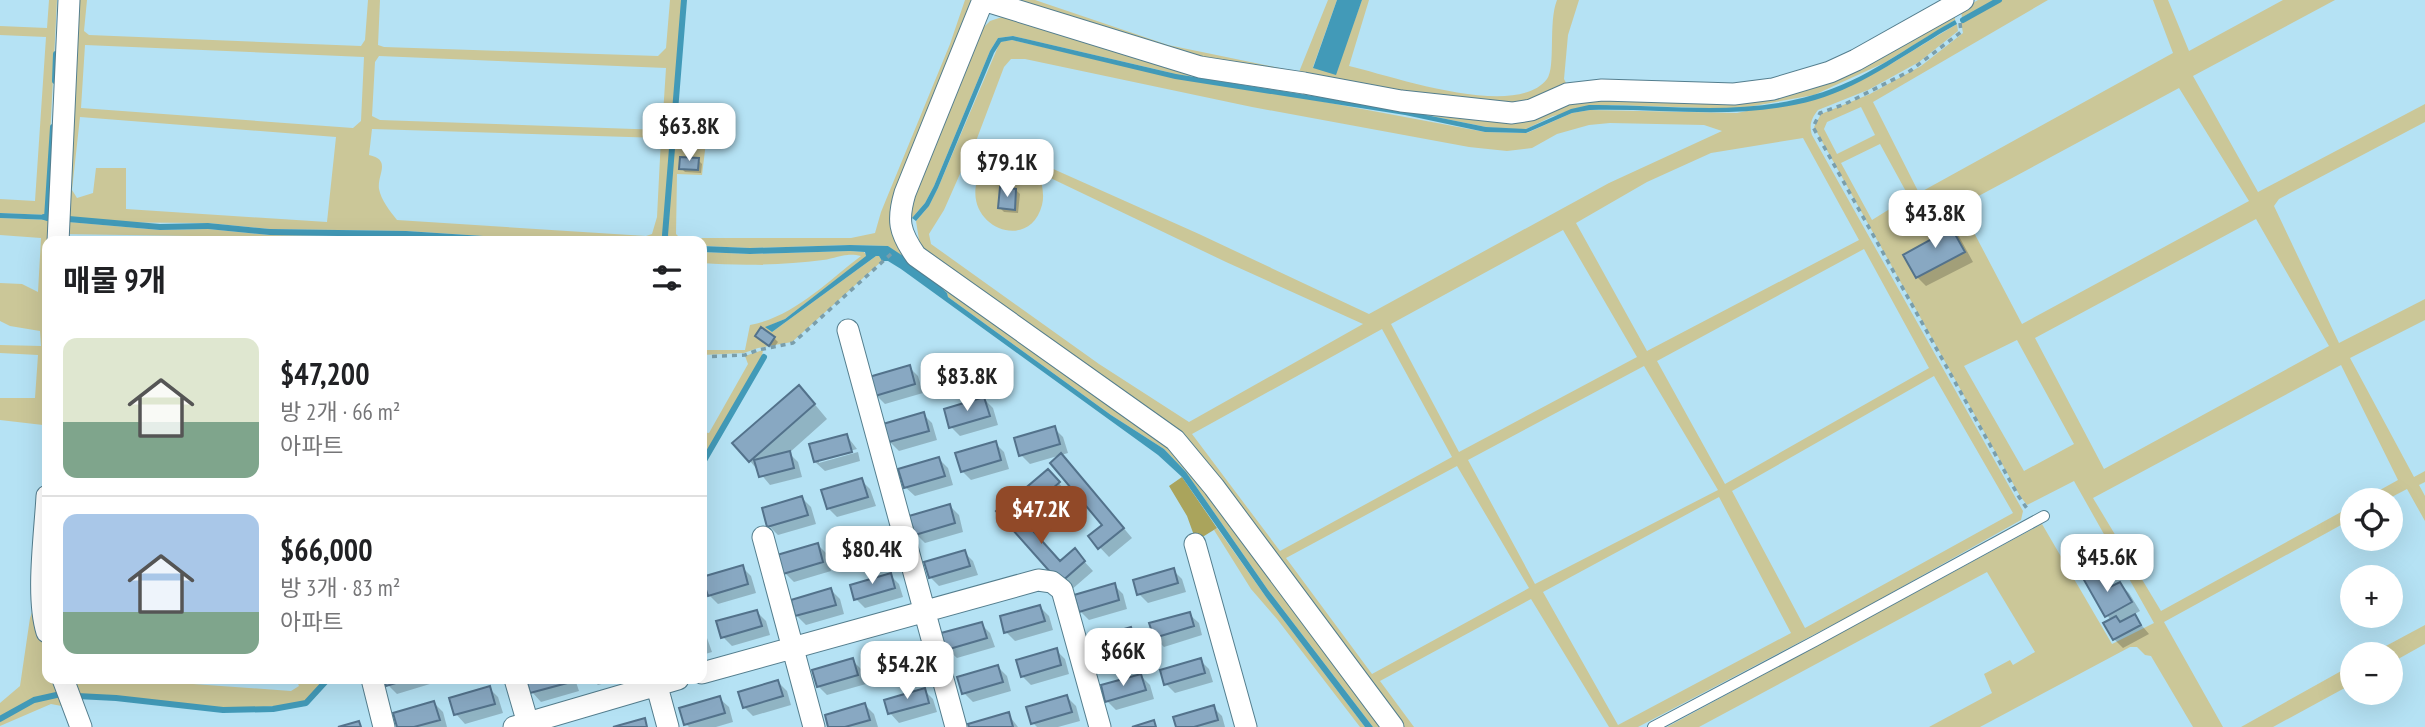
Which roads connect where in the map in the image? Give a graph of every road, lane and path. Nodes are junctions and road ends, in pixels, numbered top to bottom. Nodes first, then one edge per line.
1 (69, 0) edge
2 (1960, 1) edge
3 (58, 236) edge
4 (895, 249) dead end
5 (848, 330) dead end
6 (707, 357) edge
7 (2040, 518) joint
8 (763, 537) dead end
9 (1195, 544) dead end
10 (925, 612) junction
11 (793, 648) junction
12 (707, 672) edge
13 (66, 684) edge
14 (373, 684) edge
15 (516, 684) edge
16 (650, 684) edge
17 (657, 684) edge
18 (524, 726) edge
19 (81, 727) edge
20 (384, 727) edge
21 (668, 727) edge
22 (814, 727) edge
23 (956, 727) edge
24 (1100, 727) edge
25 (1246, 727) edge
26 (1393, 727) edge
27 (1653, 727) edge

1 - 3 street
2 - 7 path
2 - 26 street
4 - 6 path
5 - 10 street
7 - 27 lane
8 - 11 street
9 - 25 street
10 - 11 street
10 - 23 street
10 - 24 street
11 - 12 street
11 - 22 street
13 - 19 street
14 - 20 street
15 - 18 street
16 - 18 street
17 - 21 street

